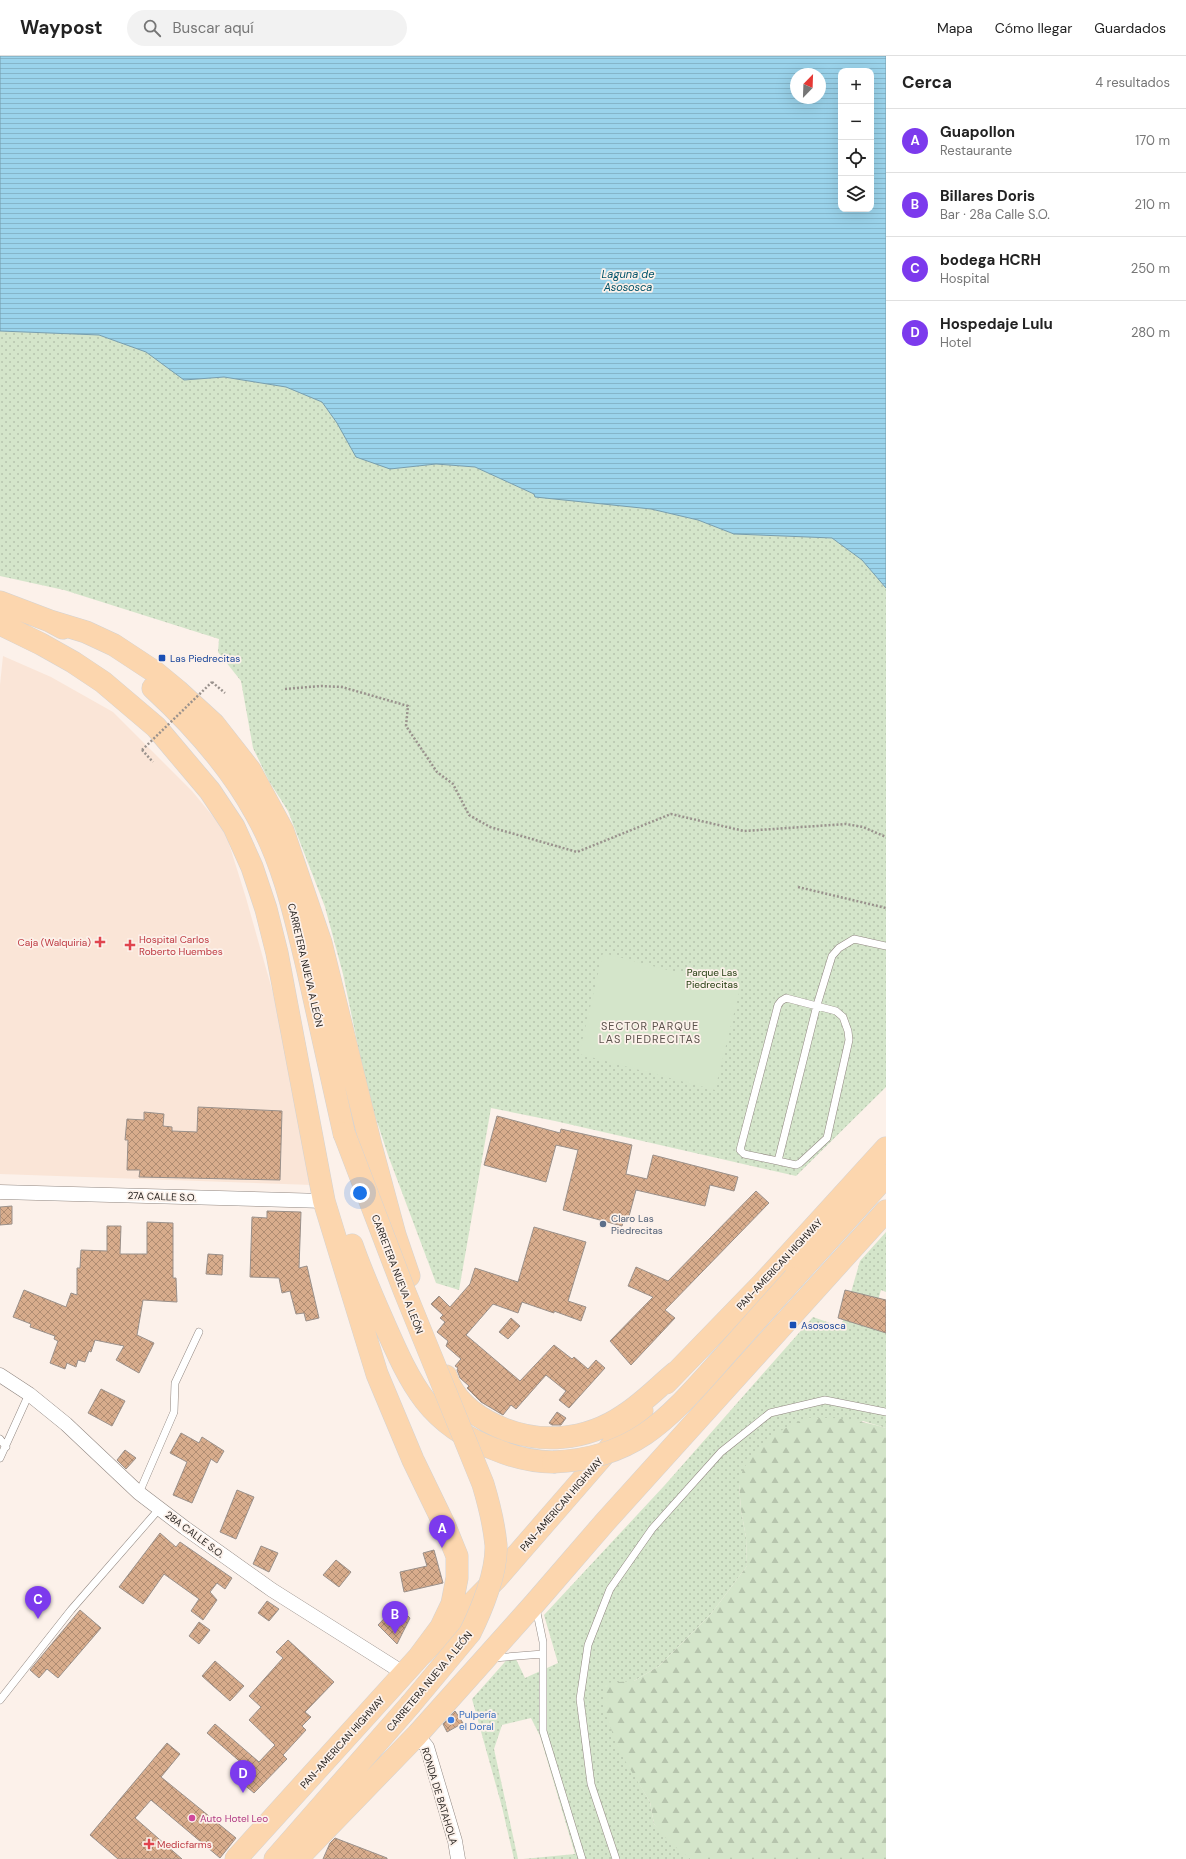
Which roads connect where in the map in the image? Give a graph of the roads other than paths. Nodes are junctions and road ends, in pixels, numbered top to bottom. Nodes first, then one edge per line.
1 (0, 602) edge
2 (0, 617) edge
3 (50, 621) junction
4 (0, 624) edge
5 (203, 738) junction
6 (886, 946) edge
7 (277, 953) junction
8 (817, 1005) junction
9 (886, 1148) edge
10 (778, 1161) junction
11 (886, 1176) edge
12 (0, 1192) edge
13 (324, 1201) junction
14 (886, 1211) edge
15 (199, 1332) dead end
16 (676, 1372) junction
17 (0, 1374) edge
18 (29, 1394) junction
19 (886, 1412) edge
20 (0, 1439) edge
21 (6, 1447) junction
22 (0, 1458) edge
23 (139, 1492) junction
24 (160, 1508) junction
25 (535, 1603) junction
26 (543, 1654) junction
27 (485, 1659) junction
28 (411, 1666) junction
29 (0, 1700) edge
30 (417, 1734) junction
31 (236, 1859) edge
32 (275, 1859) edge
33 (297, 1859) edge
34 (458, 1859) edge
35 (582, 1859) edge
36 (616, 1859) edge

1 - 3 highway, CARRETERA NUEVA A LEÓN
2 - 5 highway
3 - 5 highway, CARRETERA NUEVA A LEÓN
3 - 16 highway
4 - 7 highway
5 - 32 highway, CARRETERA NUEVA A LEÓN, bridge
6 - 8 lane
7 - 11 highway, bridge
7 - 13 highway
8 - 10 lane
8 - 10 lane
8 - 10 lane
9 - 16 highway, PAN-AMERICAN HIGHWAY
12 - 13 street, 27A CALLE S.O.
13 - 28 highway
14 - 25 highway
15 - 23 lane
16 - 28 highway, PAN-AMERICAN HIGHWAY
17 - 18 street, 28A CALLE S.O.
18 - 21 lane
18 - 23 street, 28A CALLE S.O.
19 - 36 lane
20 - 21 lane
21 - 22 lane
23 - 24 street, 28A CALLE S.O.
24 - 28 street, 28A CALLE S.O.
24 - 29 lane
25 - 26 lane
25 - 27 highway
26 - 27 lane
26 - 35 lane
27 - 30 highway
28 - 31 highway, PAN-AMERICAN HIGHWAY
30 - 33 highway
30 - 34 street, RONDA DE BATAHOLA

